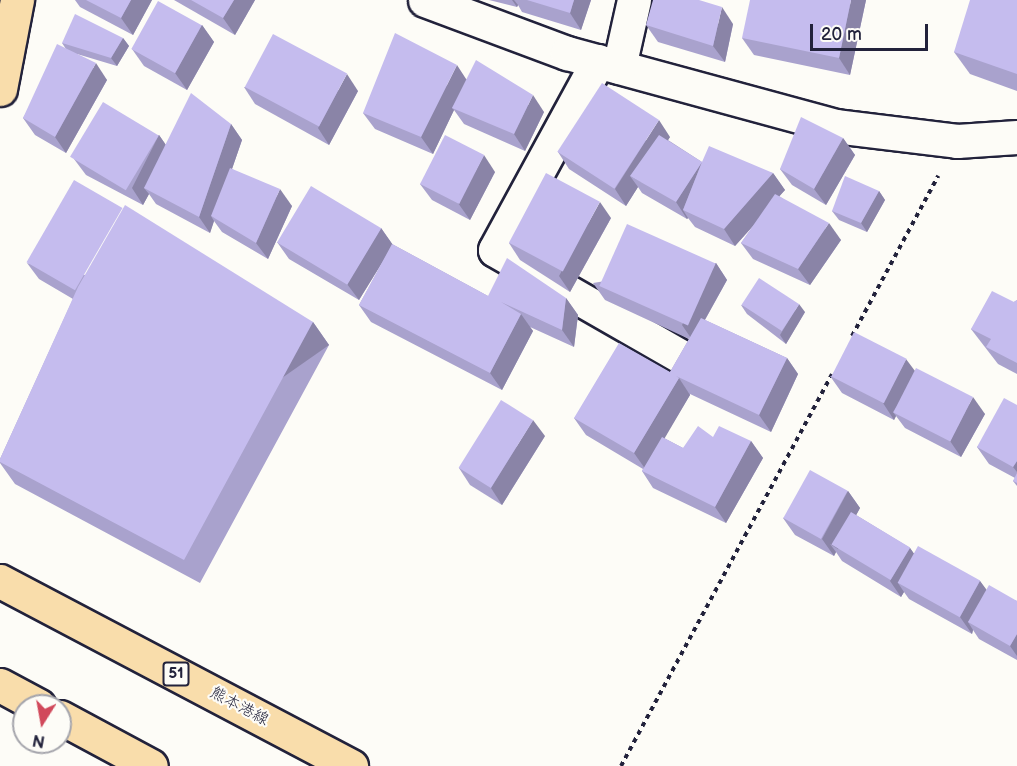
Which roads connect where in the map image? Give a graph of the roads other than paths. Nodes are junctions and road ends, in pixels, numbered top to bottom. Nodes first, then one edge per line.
1 (17, 0) edge
2 (634, 0) edge
3 (438, 3) edge
4 (609, 64) junction
5 (0, 89) edge
6 (1017, 137) edge
7 (680, 356) edge
8 (0, 581) edge
9 (0, 685) edge
10 (17, 694) edge
11 (72, 723) edge
12 (151, 766) edge
13 (351, 766) edge

1 - 5 main road
2 - 4 street
3 - 4 street
4 - 6 street
4 - 7 street
8 - 13 main road, 熊本港線 / 51
9 - 10 main road
11 - 12 main road

